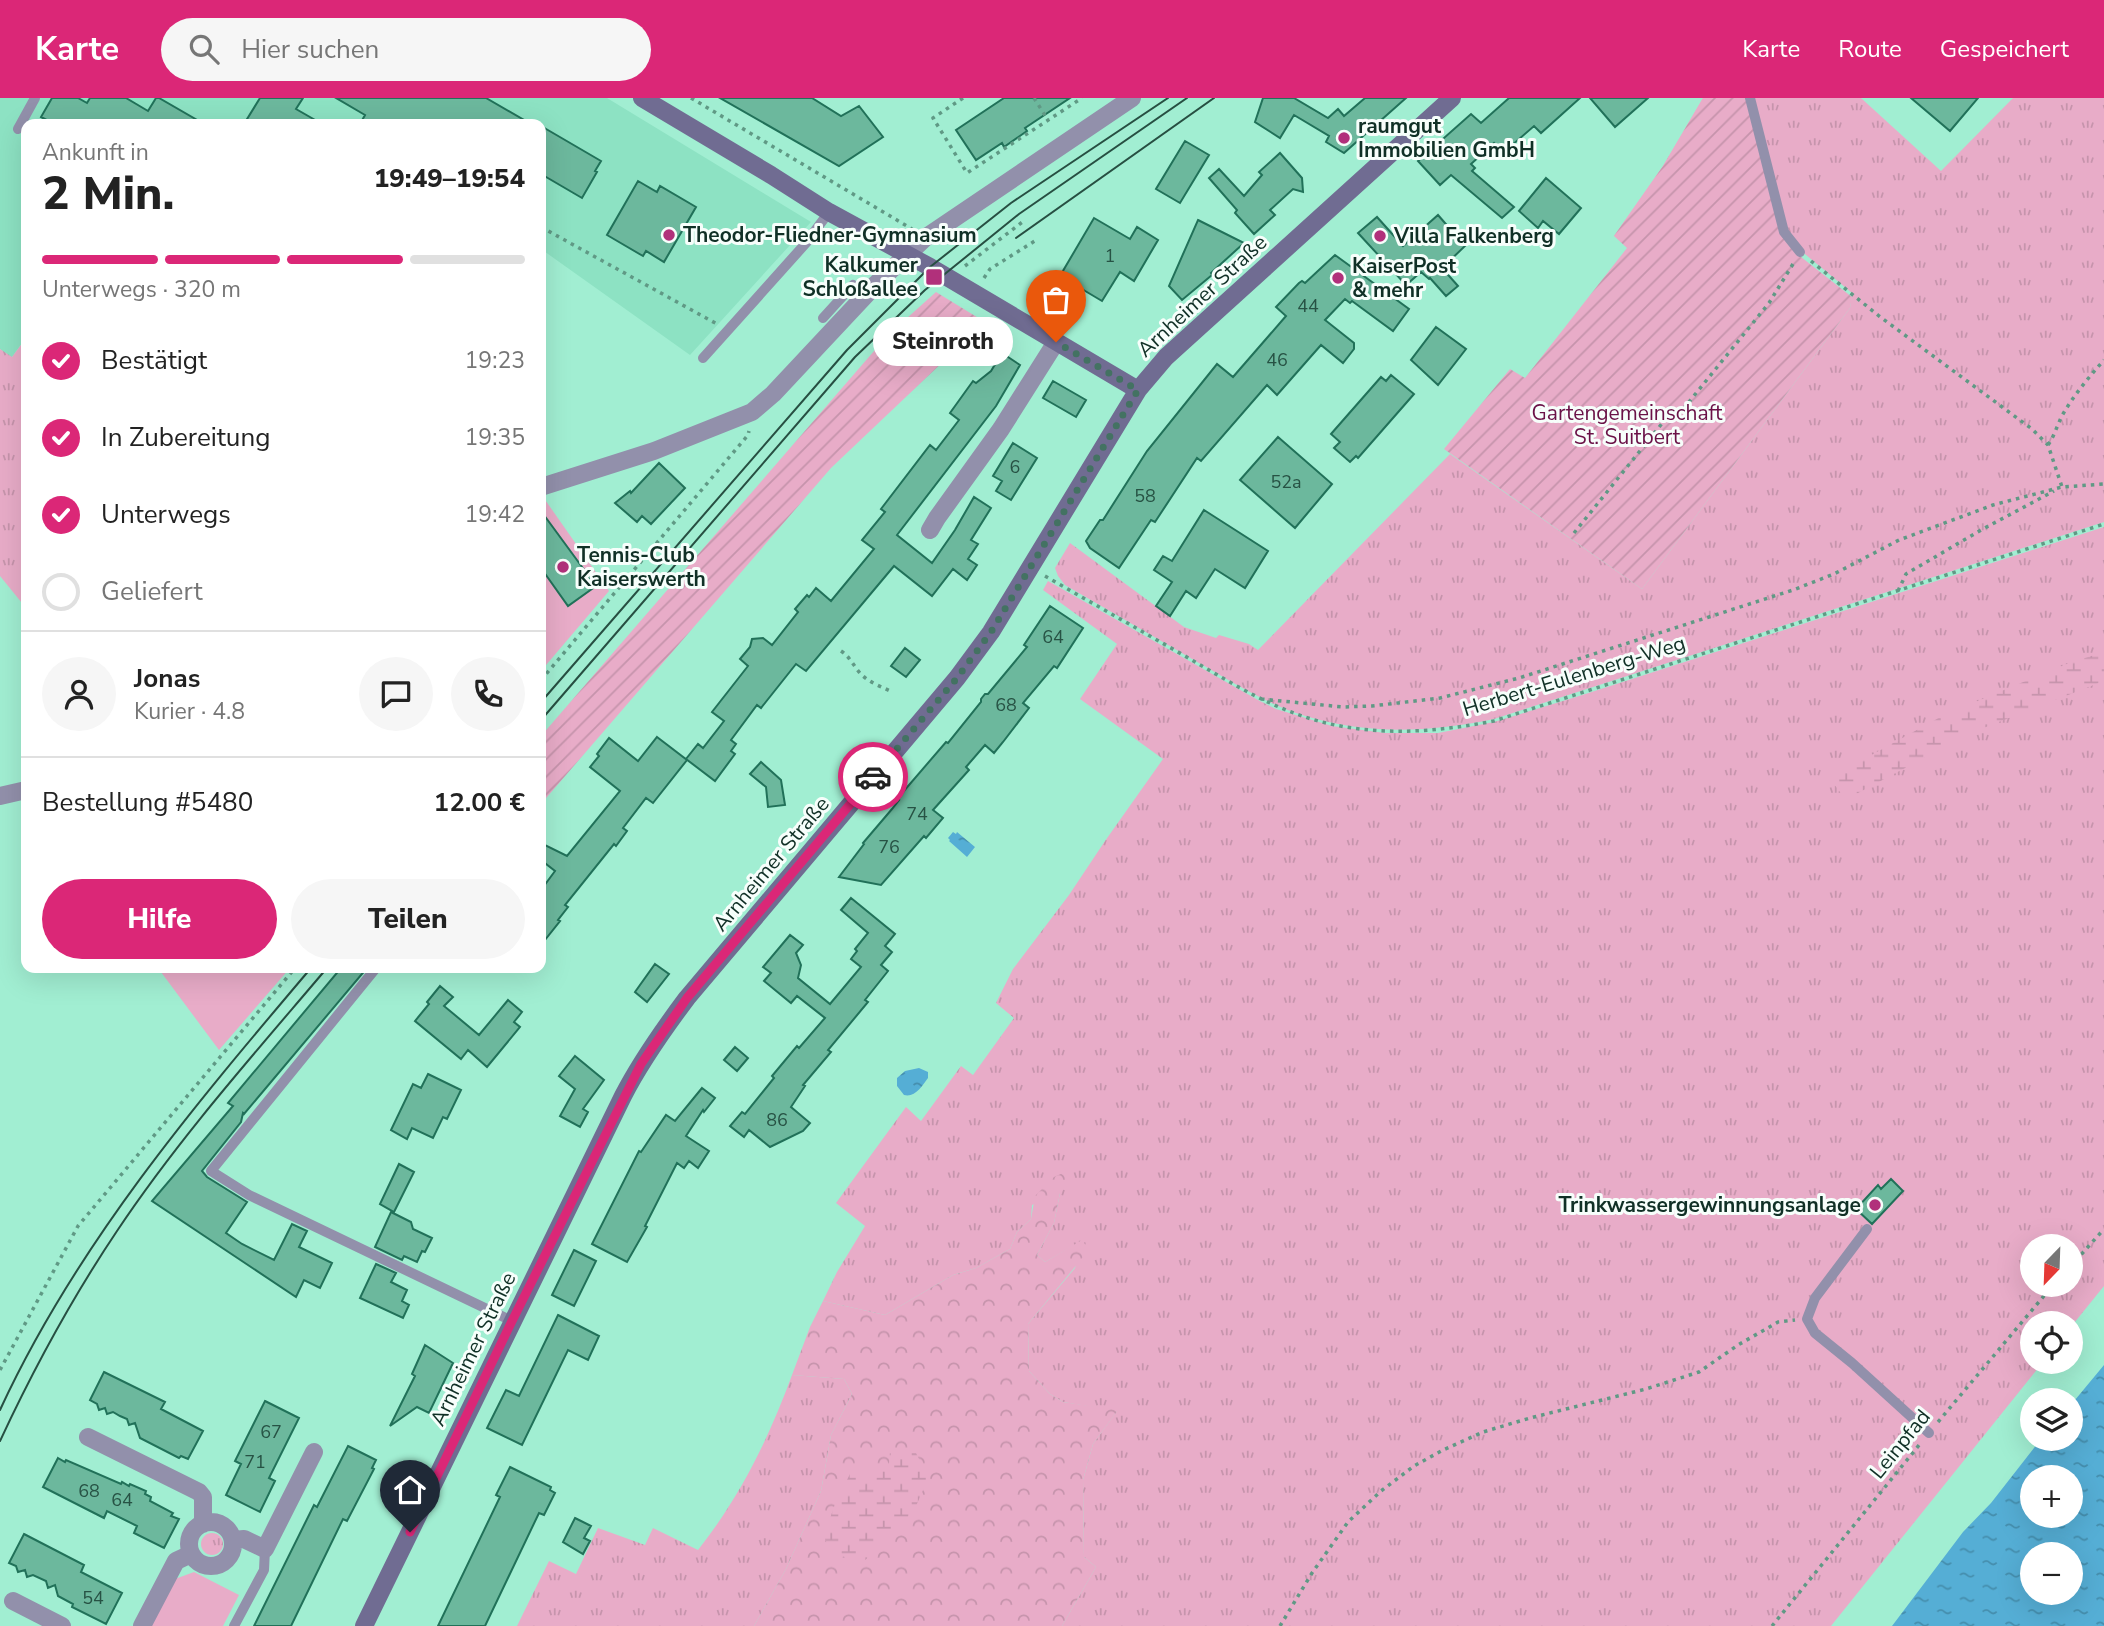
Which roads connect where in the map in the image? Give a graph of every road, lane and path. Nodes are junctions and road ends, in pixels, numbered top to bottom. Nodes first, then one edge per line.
1 (35, 98) edge
2 (642, 98) edge
3 (691, 98) edge
4 (963, 98) edge
5 (1034, 98) edge
6 (1082, 98) edge
7 (1132, 98) edge
8 (1452, 98) edge
9 (1750, 98) edge
10 (23, 119) edge
11 (1048, 120) junction
12 (21, 124) edge
13 (18, 129) dead end
14 (829, 212) junction
15 (1025, 220) dead end
16 (546, 231) edge
17 (926, 238) junction
18 (1038, 239) dead end
19 (1800, 252) junction
20 (906, 254) junction
21 (949, 279) junction
22 (974, 293) junction
23 (866, 295) junction
24 (822, 318) dead end
25 (728, 331) junction
26 (1056, 342) junction
27 (703, 358) dead end
28 (2104, 360) edge
29 (1138, 390) junction
30 (752, 412) junction
31 (2048, 445) junction
32 (2104, 484) edge
33 (546, 485) edge
34 (2062, 487) junction
35 (2104, 524) edge
36 (930, 530) dead end
37 (1574, 533) dead end
38 (1031, 567) junction
39 (1898, 591) junction
40 (841, 651) dead end
41 (546, 674) edge
42 (890, 691) dead end
43 (1259, 698) junction
44 (21, 791) edge
45 (0, 796) edge
46 (291, 973) edge
47 (372, 973) edge
48 (1867, 1229) dead end
49 (2104, 1229) edge
50 (2083, 1252) edge
51 (2043, 1297) edge
52 (1807, 1320) junction
53 (512, 1321) junction
54 (0, 1370) edge
55 (1930, 1433) junction
56 (88, 1437) dead end
57 (314, 1452) dead end
58 (204, 1524) junction
59 (233, 1540) junction
60 (265, 1549) junction
61 (191, 1554) junction
62 (13, 1601) dead end
63 (62, 1626) edge
64 (142, 1626) edge
65 (234, 1626) edge
66 (364, 1626) edge
67 (1280, 1626) edge
68 (1772, 1626) edge

1 - 10 lane
2 - 14 main road
3 - 17 path
4 - 11 path
5 - 11 path
6 - 11 path
7 - 17 street
8 - 29 main road, Arnheimer Straße
9 - 19 lane
12 - 13 lane
14 - 20 main road
14 - 25 lane
15 - 21 path
16 - 25 path
17 - 20 street
18 - 22 path
19 - 31 path
19 - 37 path
20 - 21 main road
20 - 23 street
21 - 22 main road
22 - 26 main road
23 - 24 lane
23 - 30 street
25 - 27 lane
26 - 29 main road
26 - 36 street
28 - 31 path
29 - 38 main road, Arnheimer Straße
30 - 33 street
30 - 41 path
31 - 34 path
32 - 34 path
34 - 39 path
34 - 43 path
35 - 39 path, Herbert-Eulenberg-Weg
38 - 43 path, Herbert-Eulenberg-Weg
38 - 53 main road, Arnheimer Straße
39 - 43 path, Herbert-Eulenberg-Weg
40 - 42 path
44 - 45 street
46 - 54 path
47 - 53 lane
48 - 52 lane
49 - 50 path
51 - 55 path, Leinpfad
52 - 55 lane
52 - 67 path
53 - 66 main road, Arnheimer Straße
55 - 68 path, Leinpfad
56 - 58 street
57 - 60 street
58 - 59 street
58 - 61 street
59 - 60 street
59 - 61 street
60 - 65 lane
61 - 64 street
62 - 63 street

